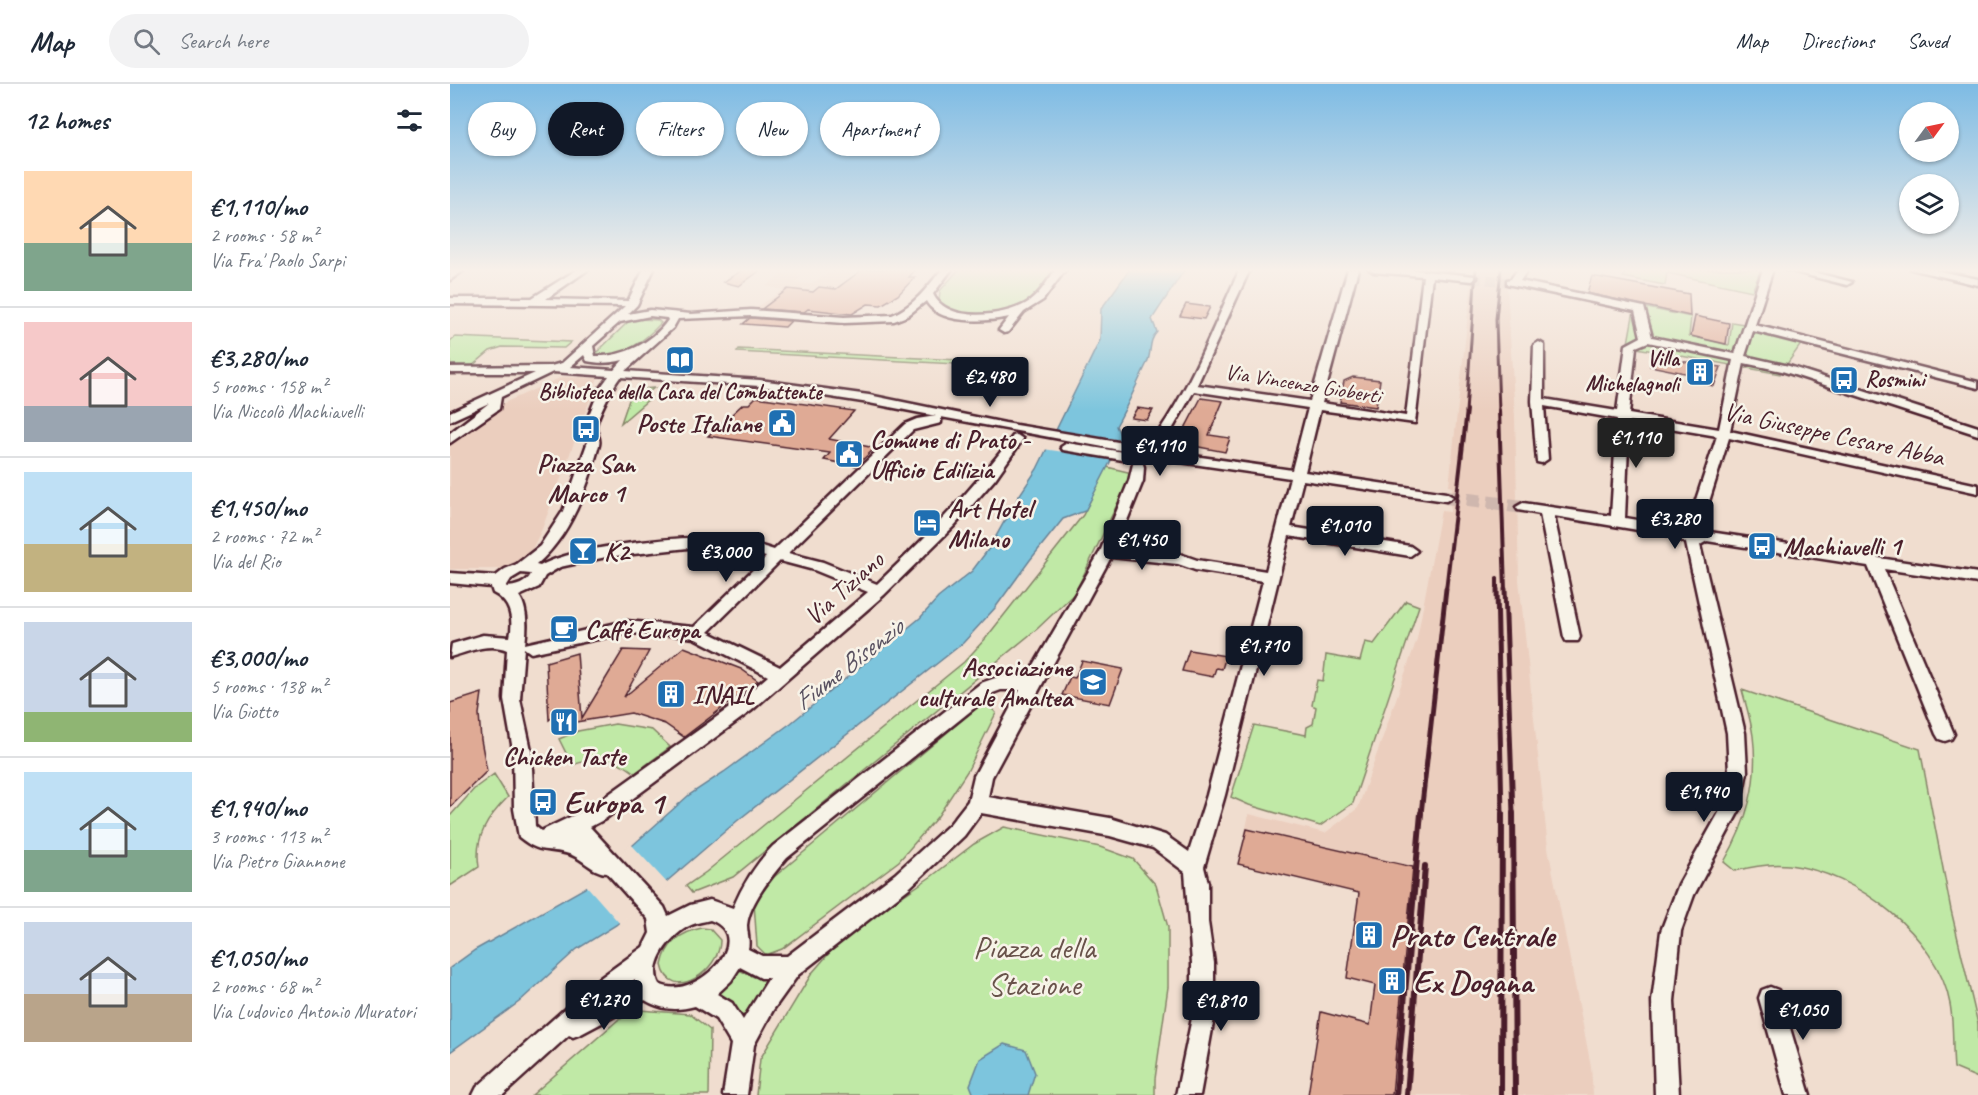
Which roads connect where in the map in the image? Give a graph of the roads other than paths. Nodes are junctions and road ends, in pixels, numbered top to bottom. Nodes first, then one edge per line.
1 (621, 316) edge
2 (633, 316) edge
3 (672, 316) edge
4 (683, 316) edge
5 (703, 316) edge
6 (793, 316) edge
7 (897, 316) edge
8 (963, 316) edge
9 (987, 316) edge
10 (1015, 316) edge
11 (1222, 316) edge
12 (1340, 316) edge
13 (1423, 316) edge
14 (1642, 316) edge
15 (1753, 316) edge
16 (618, 319) junction
17 (1749, 327) junction
18 (1004, 330) dead end
19 (1647, 339) junction
20 (588, 345) junction
21 (1539, 345) dead end
22 (636, 353) junction
23 (1739, 359) junction
24 (602, 360) junction
25 (551, 369) junction
26 (450, 370) edge
27 (616, 374) junction
28 (1978, 385) edge
29 (1190, 387) junction
30 (495, 396) junction
31 (1539, 401) junction
32 (1315, 406) junction
33 (907, 407) junction
34 (1623, 415) junction
35 (450, 417) edge
36 (937, 420) junction
37 (909, 427) junction
38 (1978, 431) edge
39 (1724, 434) junction
40 (1029, 437) junction
41 (451, 438) edge
42 (1122, 450) junction
43 (1156, 451) junction
44 (1542, 459) dead end
45 (1138, 467) junction
46 (1299, 476) junction
47 (1978, 489) edge
48 (1446, 497) tunnel mouth
49 (1523, 507) tunnel mouth
50 (1546, 510) junction
51 (1618, 521) junction
52 (1284, 531) junction
53 (1692, 534) junction
54 (1410, 551) dead end
55 (1107, 552) junction
56 (778, 556) junction
57 (1873, 560) junction
58 (522, 568) junction
59 (539, 573) junction
60 (450, 578) edge
61 (1272, 578) junction
62 (1978, 578) edge
63 (503, 588) junction
64 (879, 591) junction
65 (697, 633) junction
66 (1572, 637) dead end
67 (524, 647) junction
68 (450, 651) edge
69 (780, 675) junction
70 (1032, 684) junction
71 (1945, 735) dead end
72 (977, 804) junction
73 (583, 833) junction
74 (539, 841) junction
75 (1194, 867) junction
76 (616, 871) junction
77 (659, 925) junction
78 (737, 925) junction
79 (736, 954) junction
80 (648, 955) junction
81 (790, 967) junction
82 (648, 988) junction
83 (697, 994) junction
84 (1770, 998) dead end
85 (544, 1042) junction
86 (743, 1042) junction
87 (485, 1095) edge
88 (735, 1095) edge
89 (1188, 1095) edge
90 (1667, 1095) edge
91 (1798, 1095) edge

1 - 16 street
2 - 16 street
3 - 22 street
4 - 5 street
6 - 7 street
8 - 9 street
10 - 18 street
11 - 29 street
12 - 32 street
13 - 32 street, Via Vincenzo Gioberti
14 - 19 street
15 - 17 street
16 - 20 street
17 - 23 street
17 - 28 street
19 - 23 street
19 - 34 street
20 - 24 street
20 - 25 street
21 - 31 street
22 - 24 street
22 - 27 street
23 - 38 street
23 - 39 street
24 - 27 street
25 - 26 street
25 - 27 street
25 - 30 street
27 - 33 street
27 - 58 street
29 - 32 street, Via Vincenzo Gioberti
29 - 43 street
30 - 35 street
30 - 41 street
31 - 34 street, Via Giuseppe Cesare Abba
31 - 44 street
32 - 46 street
33 - 36 street
33 - 37 street
33 - 40 street
34 - 39 street, Via Giuseppe Cesare Abba
34 - 51 street
36 - 37 street
36 - 40 street
37 - 56 street
39 - 47 street, Via Giuseppe Cesare Abba
39 - 53 street
40 - 42 street
40 - 64 street, Via Tiziano
42 - 43 street
42 - 45 street
43 - 45 street
43 - 46 street
45 - 55 street
46 - 48 street
46 - 52 street
49 - 50 street
50 - 51 street
50 - 66 street
51 - 53 street
52 - 54 street
52 - 61 street
53 - 57 street
53 - 90 street
55 - 61 street
55 - 70 street
56 - 59 street
56 - 64 street
56 - 65 street
57 - 62 street
57 - 71 street
58 - 59 street
58 - 63 street
59 - 63 street
60 - 63 street
61 - 75 street
63 - 67 street
64 - 69 street, Via Tiziano
65 - 67 street
65 - 69 street
67 - 68 street
67 - 74 street
69 - 73 street, Via Tiziano
70 - 72 street
70 - 78 street
72 - 75 street
72 - 81 street
73 - 74 street, Via Tiziano
73 - 76 street
74 - 76 street
75 - 89 street
76 - 77 street
77 - 78 street
77 - 80 street
78 - 79 street
79 - 81 street
79 - 83 street
80 - 82 street
80 - 85 street
81 - 86 street
82 - 83 street
82 - 85 street
83 - 86 street
84 - 91 street
85 - 87 street
86 - 88 street

